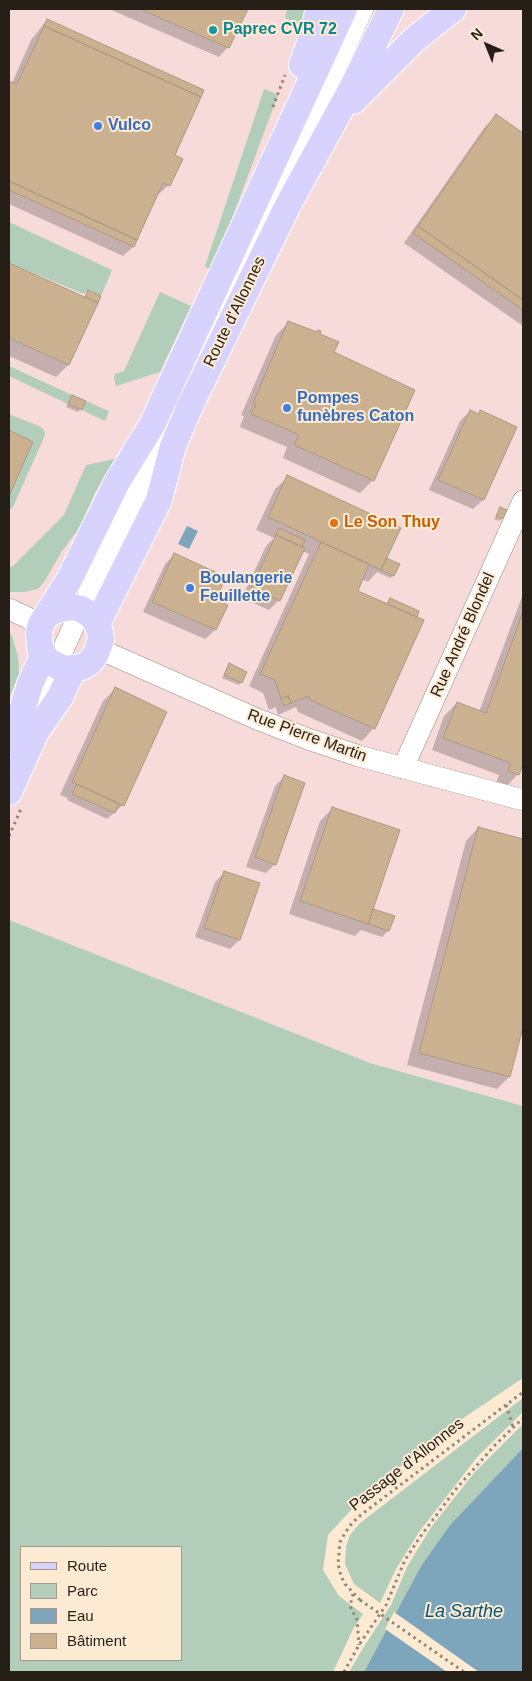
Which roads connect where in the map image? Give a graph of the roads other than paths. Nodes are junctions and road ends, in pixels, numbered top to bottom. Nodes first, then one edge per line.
1 (319, 9) edge
2 (344, 9) edge
3 (362, 9) edge
4 (391, 9) edge
5 (454, 9) edge
6 (321, 144) junction
7 (259, 195) junction
8 (523, 501) edge
9 (9, 609) edge
10 (44, 620) junction
11 (92, 627) junction
12 (57, 664) junction
13 (9, 743) edge
14 (9, 766) edge
15 (402, 768) junction
16 (9, 792) edge
17 (523, 800) edge

1 - 7 main road
2 - 7 main road, Route d'Allonnes
3 - 11 street
4 - 6 main road, Route d'Allonnes
5 - 6 main road
6 - 11 main road, Route d'Allonnes
7 - 10 main road, Route d'Allonnes
8 - 15 street, Rue André Blondel
9 - 10 street
10 - 11 main road
10 - 12 main road, Route d'Allonnes
11 - 12 street
11 - 12 main road, Route d'Allonnes
11 - 15 street, Rue Pierre Martin
12 - 13 main road
12 - 14 street
12 - 16 main road
15 - 17 street, Rue Pierre Martin

